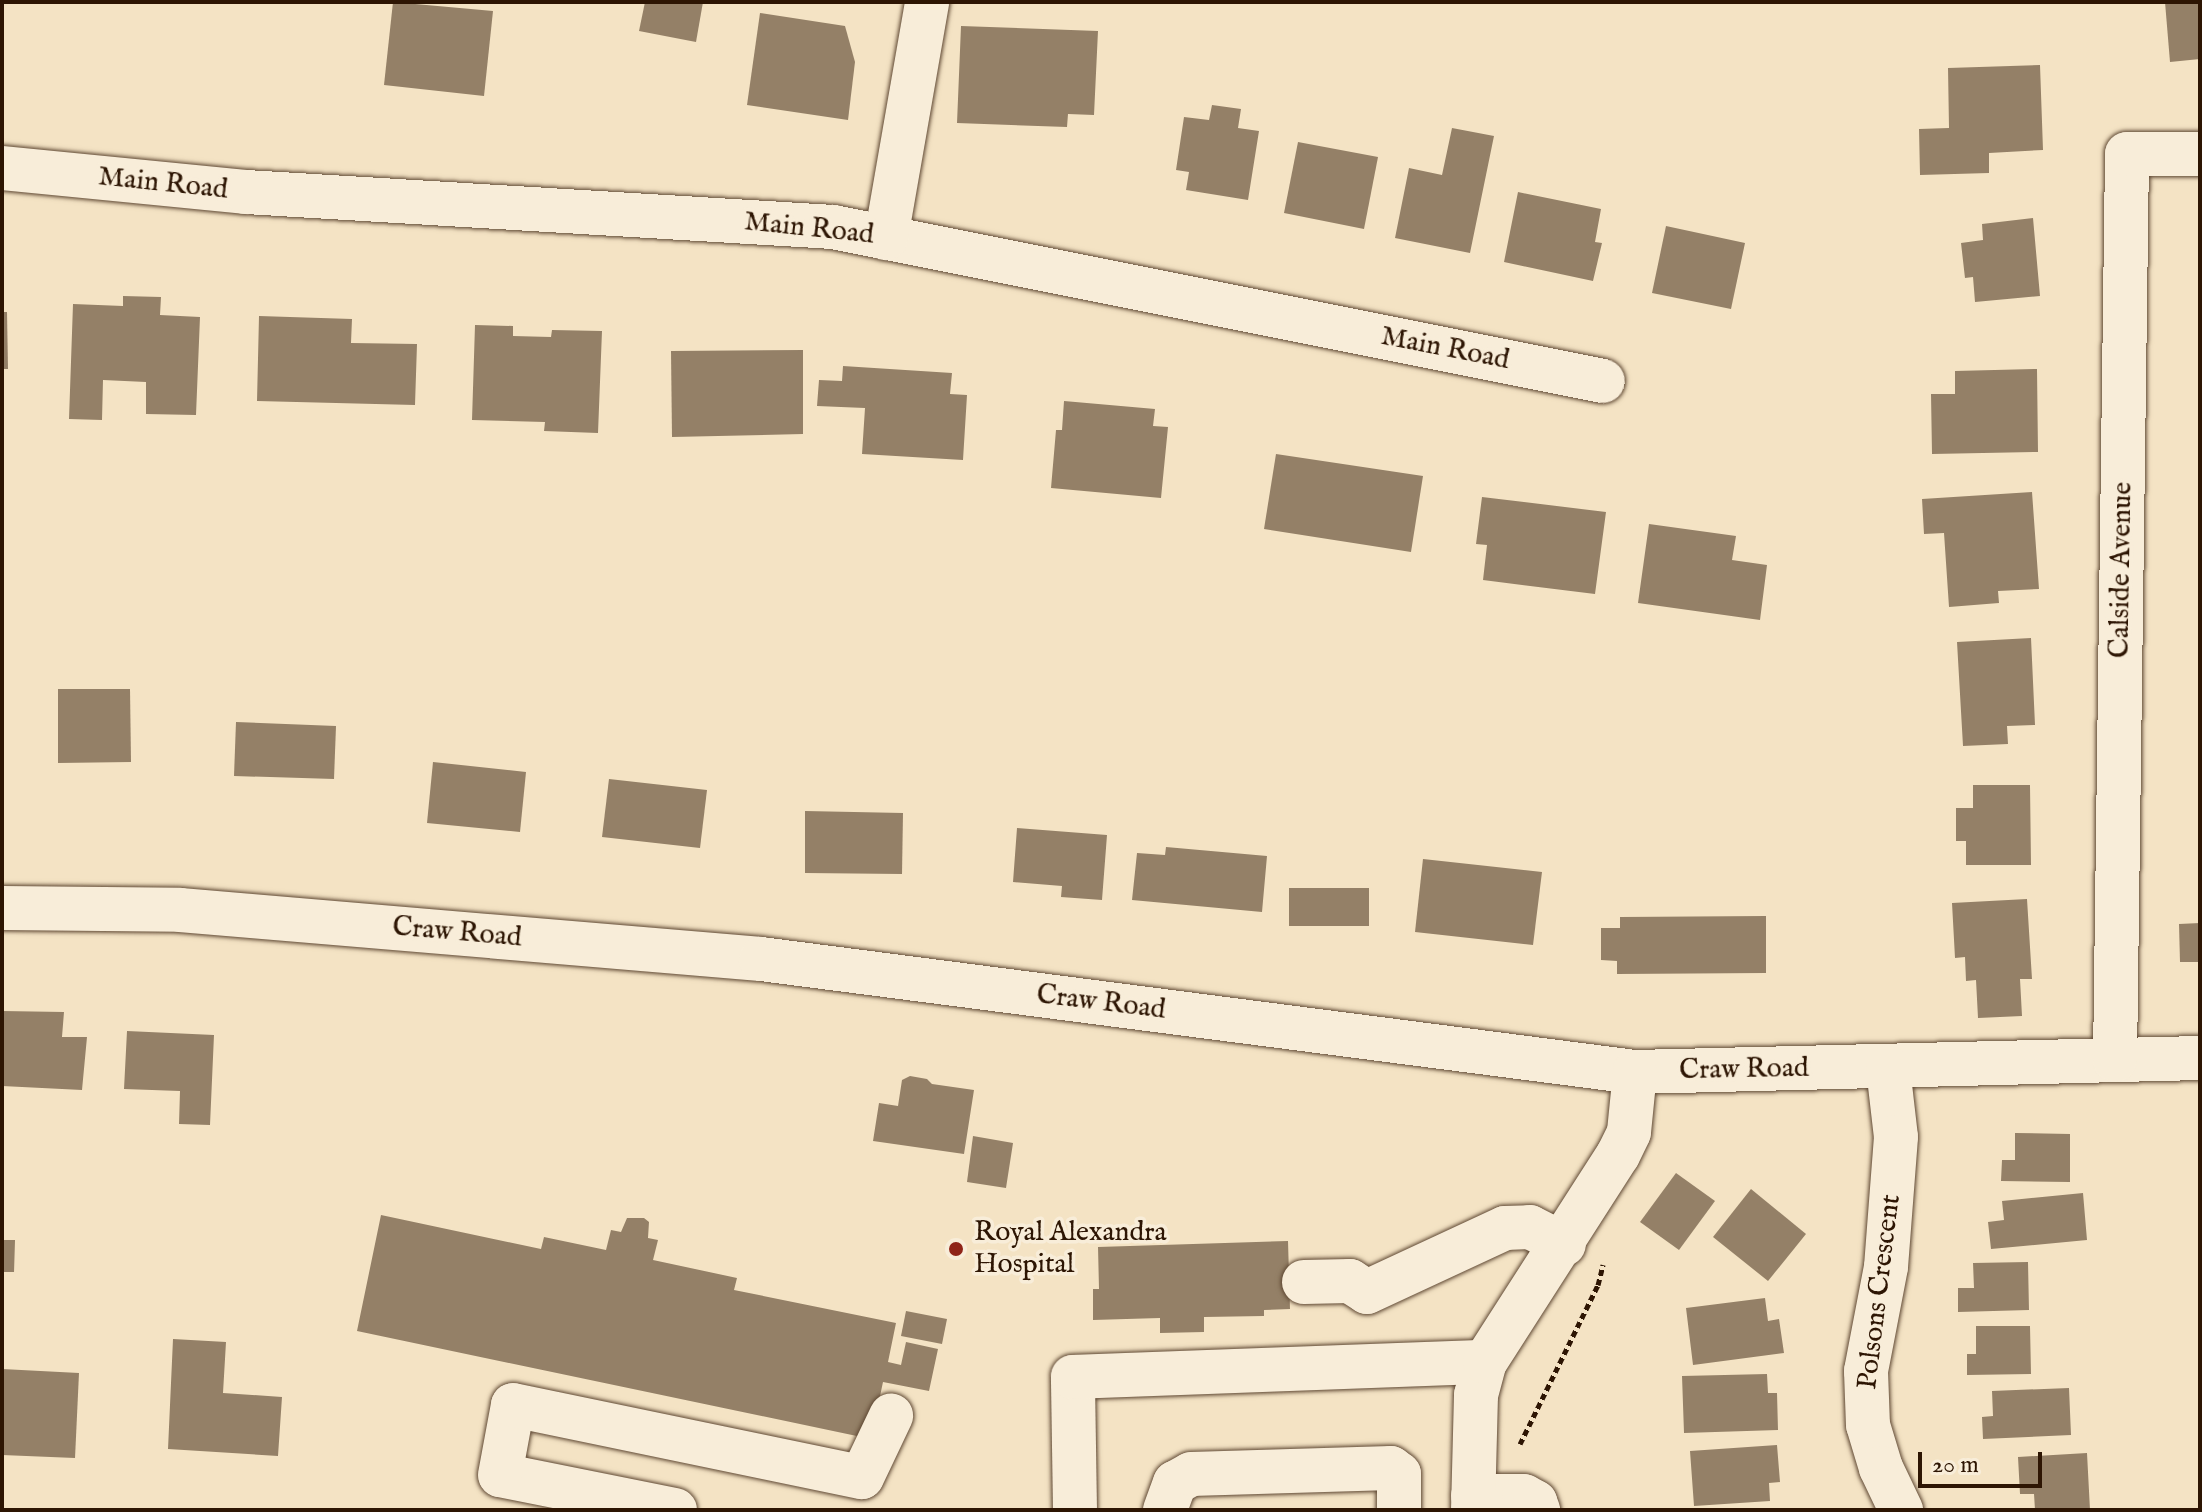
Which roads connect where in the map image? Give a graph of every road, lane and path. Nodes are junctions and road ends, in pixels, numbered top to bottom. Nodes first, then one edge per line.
1 (927, 2) edge
2 (2200, 154) edge
3 (2, 168) edge
4 (886, 238) junction
5 (1603, 381) dead end
6 (2, 908) edge
7 (2200, 1058) edge
8 (2115, 1060) junction
9 (1888, 1068) junction
10 (1635, 1072) junction
11 (1564, 1244) junction
12 (1605, 1258) dead end
13 (1304, 1282) dead end
14 (1485, 1362) junction
15 (891, 1416) dead end
16 (1497, 1503) edge
17 (675, 1510) edge
18 (1075, 1510) edge
19 (1165, 1510) edge
20 (1399, 1510) edge
21 (1901, 1510) edge

1 - 4 street
2 - 8 street, Calside Avenue
3 - 4 street, Main Road
4 - 5 street, Main Road
6 - 10 street, Craw Road
7 - 8 street, Craw Road
8 - 9 street, Craw Road
9 - 10 street, Craw Road
9 - 21 street, Polsons Crescent
10 - 11 street
11 - 13 street
11 - 14 street
12 - 16 path
14 - 16 street
14 - 18 street
15 - 17 street
19 - 20 street

